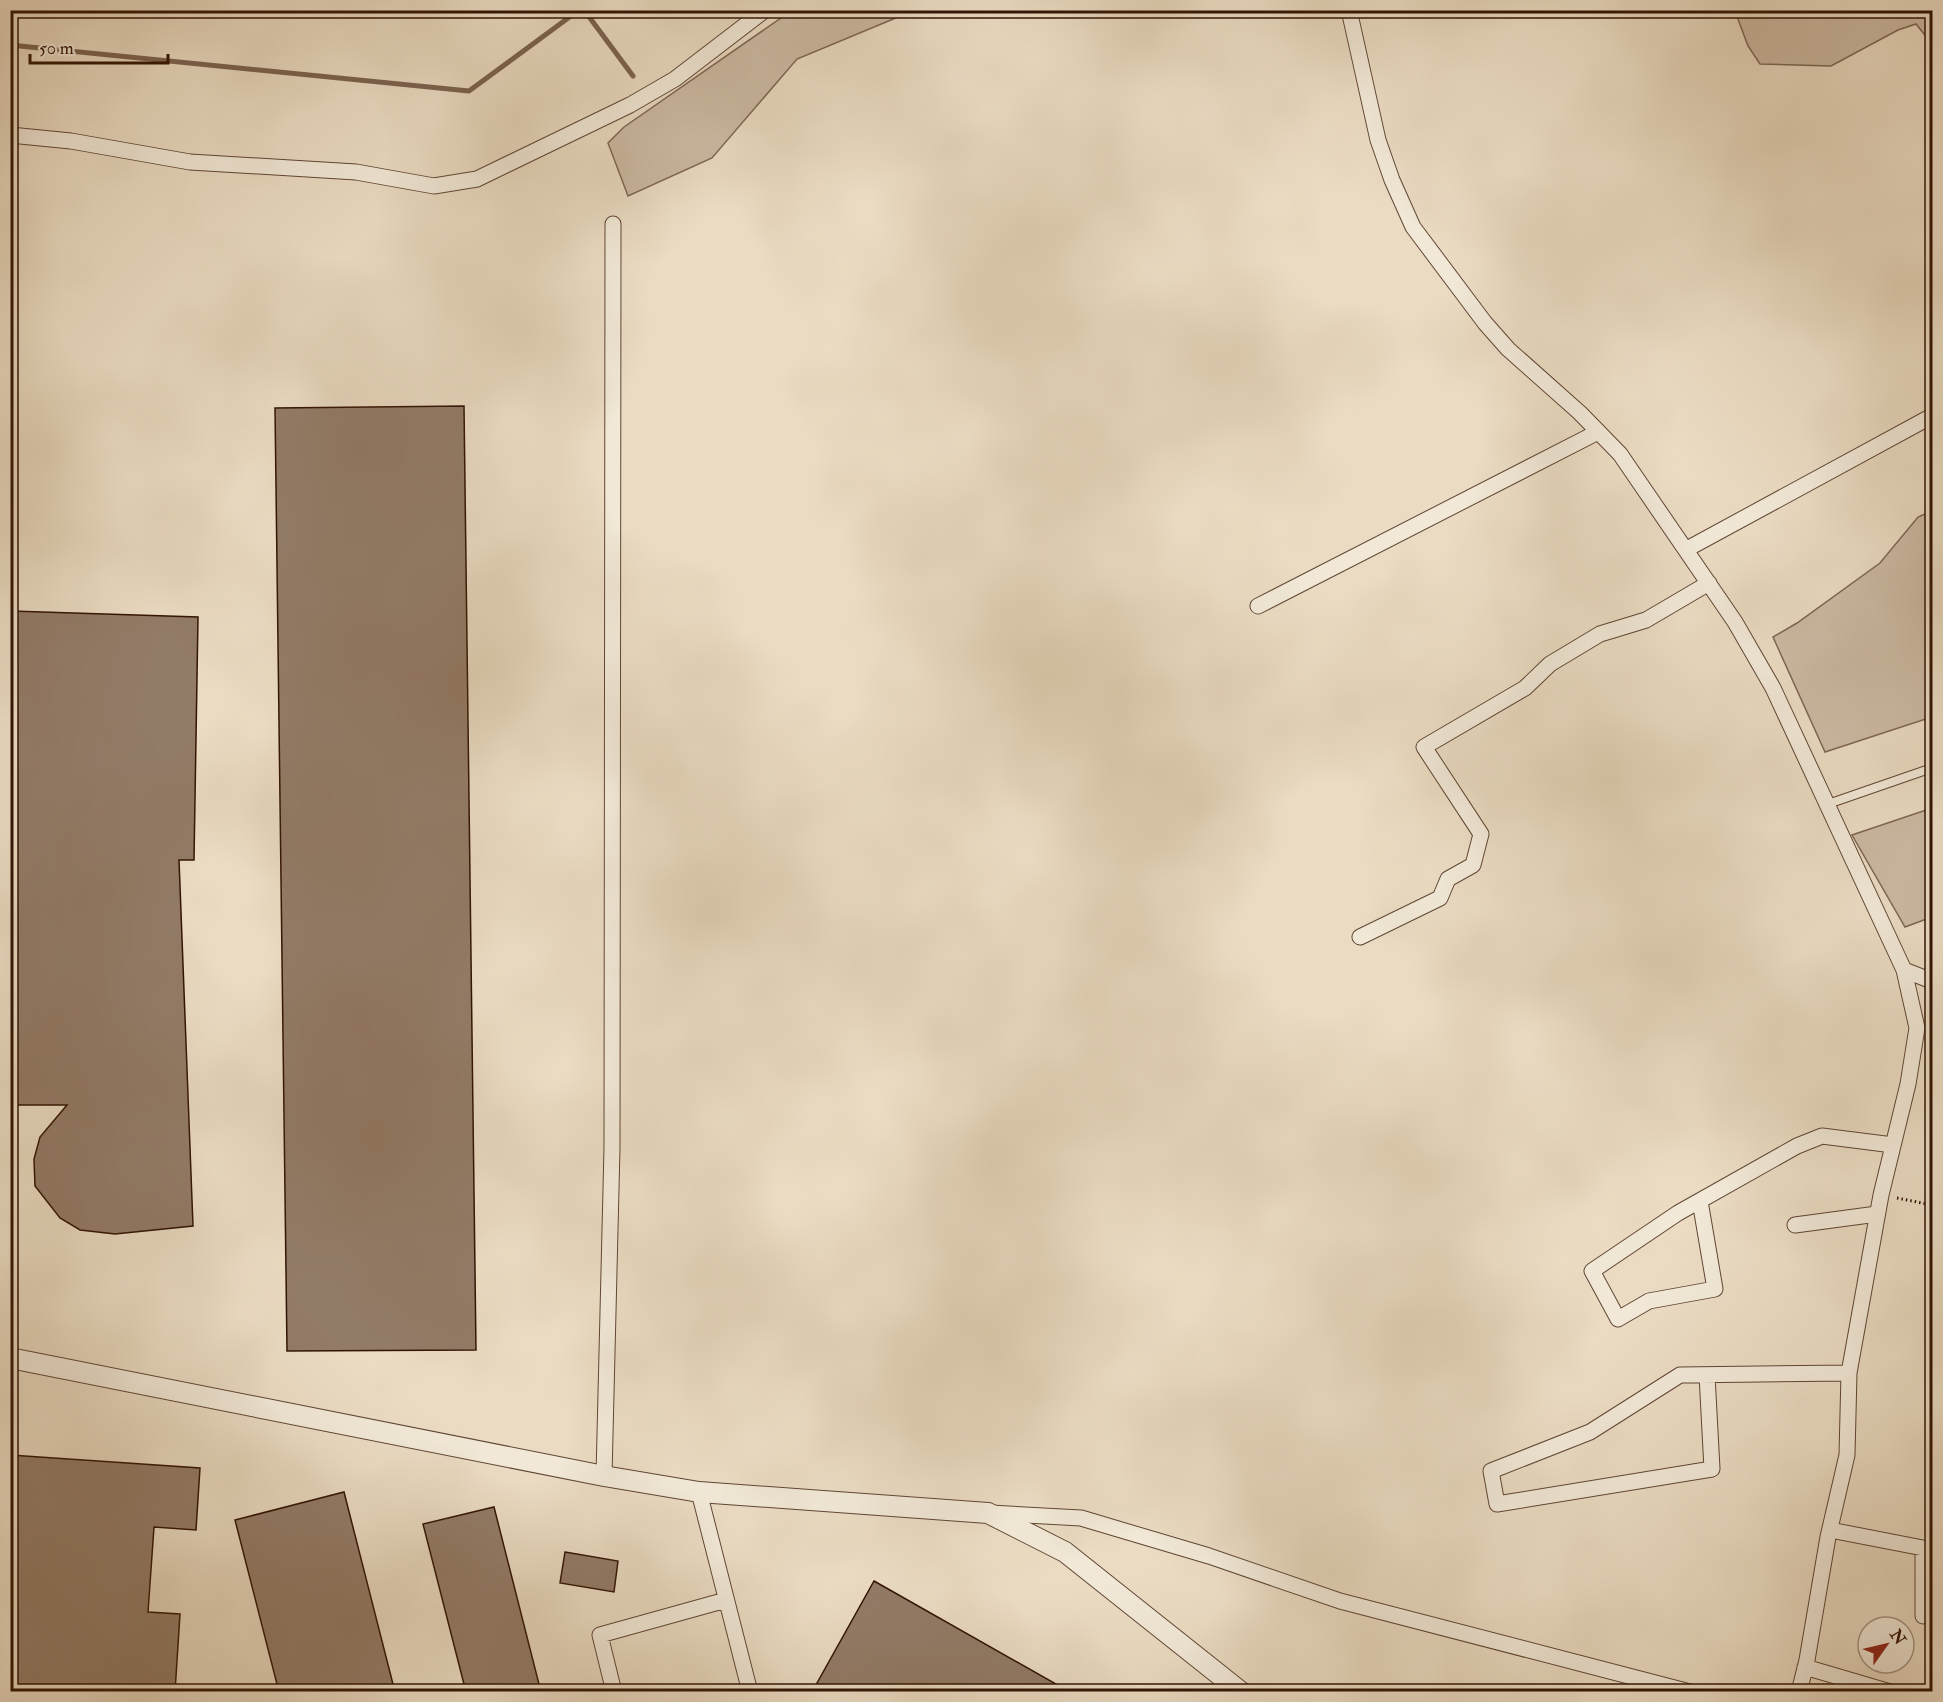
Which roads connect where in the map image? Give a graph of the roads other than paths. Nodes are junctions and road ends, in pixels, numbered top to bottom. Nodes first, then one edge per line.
1 (765, 10) edge
2 (1349, 10) edge
3 (10, 135) edge
4 (614, 224) dead end
5 (1932, 416) edge
6 (1599, 432) junction
7 (1687, 549) junction
8 (1709, 583) junction
9 (1258, 606) dead end
10 (1932, 768) edge
11 (1828, 804) junction
12 (1360, 937) dead end
13 (1904, 970) junction
14 (1932, 981) edge
15 (1893, 1145) junction
16 (1700, 1201) junction
17 (1877, 1214) junction
18 (1796, 1225) dead end
19 (10, 1358) edge
20 (1849, 1373) junction
21 (1707, 1375) junction
22 (604, 1476) junction
23 (699, 1492) junction
24 (988, 1513) junction
25 (1830, 1530) junction
26 (726, 1600) junction
27 (1923, 1617) dead end
28 (1805, 1667) junction
29 (614, 1692) edge
30 (750, 1692) edge
31 (1241, 1692) edge
32 (1690, 1692) edge
33 (1799, 1692) edge
34 (1890, 1692) edge

1 - 3 street
2 - 6 street
4 - 22 street
5 - 7 street
6 - 7 street
6 - 9 street
7 - 8 street
8 - 11 street
8 - 12 street
10 - 11 lane
11 - 13 street
13 - 14 street
13 - 15 street
15 - 16 street
15 - 17 street
16 - 16 street
17 - 18 street
17 - 20 street
19 - 22 street
20 - 21 street
20 - 25 street
21 - 21 street
22 - 23 street
23 - 24 street
23 - 26 street
24 - 31 street
24 - 32 street
25 - 27 street
25 - 28 street
26 - 29 street
26 - 30 street
28 - 33 street
28 - 34 street

